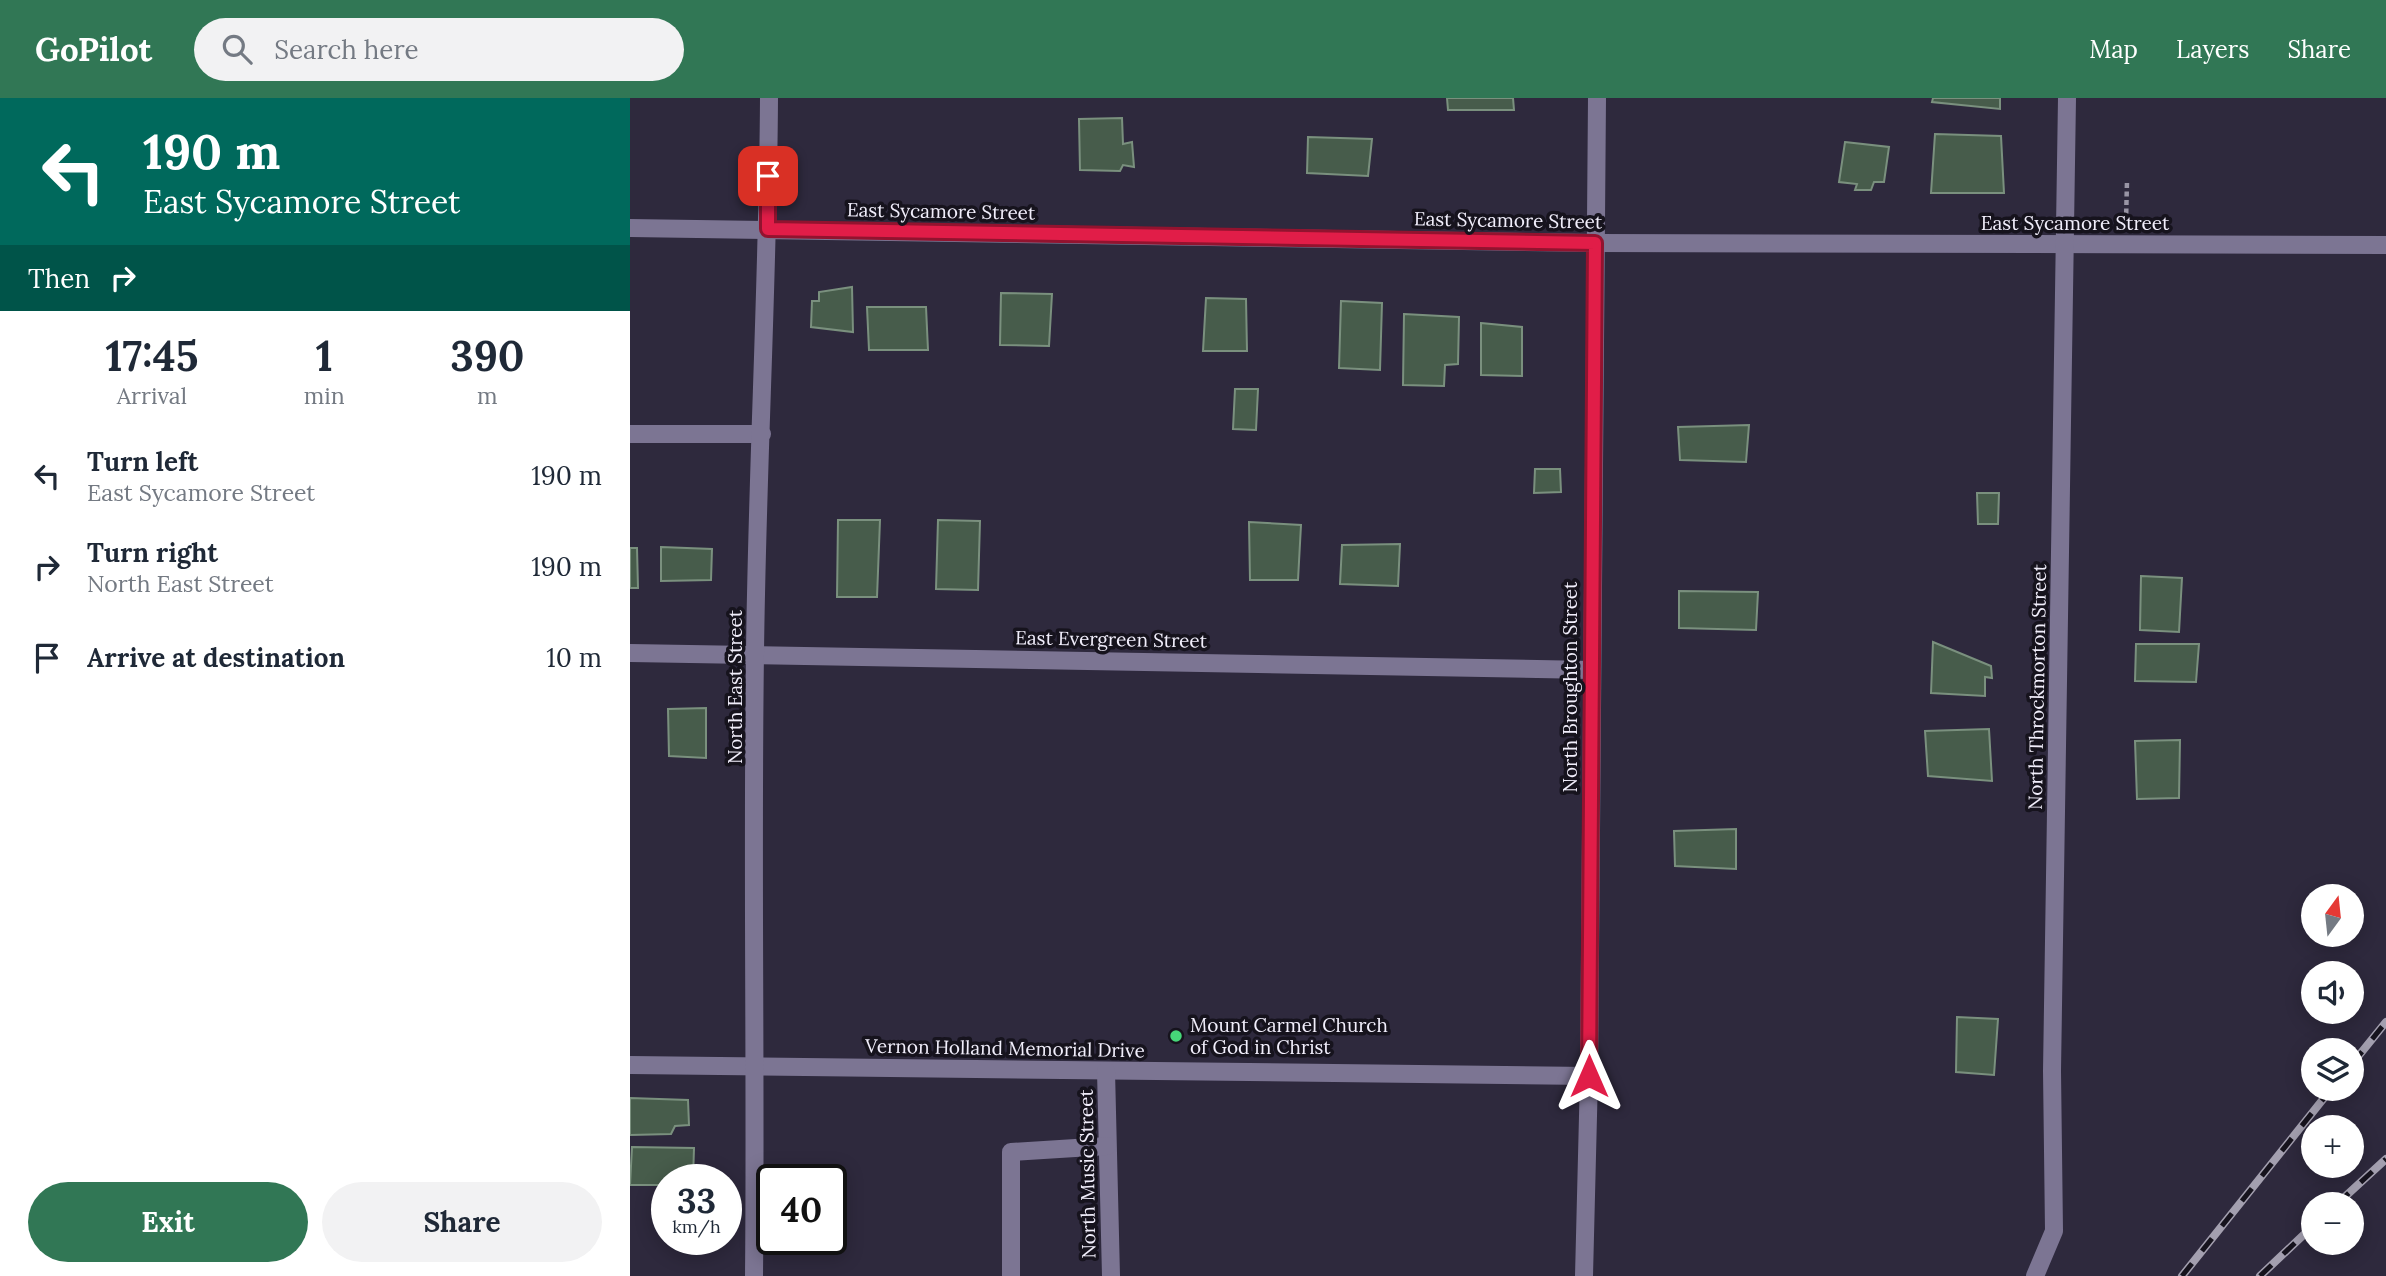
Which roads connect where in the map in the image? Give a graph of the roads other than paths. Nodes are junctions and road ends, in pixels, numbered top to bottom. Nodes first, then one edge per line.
1 (769, 98) edge
2 (1597, 98) edge
3 (2067, 98) edge
4 (630, 228) edge
5 (768, 229) junction
6 (1595, 243) junction
7 (2065, 244) junction
8 (2386, 245) edge
9 (630, 433) edge
10 (762, 434) junction
11 (630, 653) edge
12 (755, 654) junction
13 (1591, 670) junction
14 (630, 1065) edge
15 (756, 1066) junction
16 (1106, 1071) junction
17 (1589, 1076) junction
18 (1107, 1146) junction
19 (2036, 1275) edge
20 (754, 1276) edge
21 (1011, 1276) edge
22 (1111, 1276) edge
23 (1584, 1276) edge

1 - 5 street, North East Street
2 - 6 street, North Broughton Street
3 - 7 street, North Throckmorton Street
4 - 5 street, East Sycamore Street
5 - 6 street, East Sycamore Street
5 - 10 street, North East Street
6 - 7 street, East Sycamore Street
6 - 13 street, North Broughton Street
7 - 8 street, East Sycamore Street
7 - 19 street, North Throckmorton Street
9 - 10 street
10 - 12 street, North East Street
11 - 12 street, East Evergreen Street
12 - 13 street, East Evergreen Street
12 - 15 street, North East Street
13 - 17 street, North Broughton Street
14 - 15 street, Vernon Holland Memorial Drive
15 - 16 street, Vernon Holland Memorial Drive
15 - 20 street, North East Street
16 - 17 street, Vernon Holland Memorial Drive
16 - 18 street, North Music Street
17 - 23 street, North Broughton Street
18 - 21 street
18 - 22 street, North Music Street

